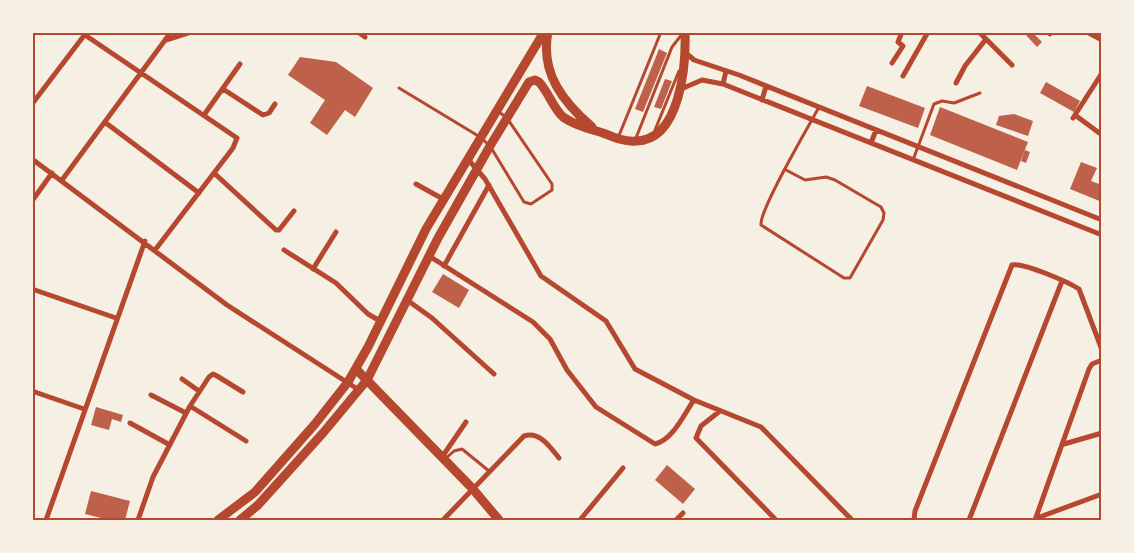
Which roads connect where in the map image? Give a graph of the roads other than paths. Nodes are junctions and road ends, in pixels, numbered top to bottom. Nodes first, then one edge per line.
1 (171, 32) edge
2 (191, 32) edge
3 (358, 32) edge
4 (544, 32) edge
5 (548, 32) edge
6 (661, 32) edge
7 (684, 32) edge
8 (902, 32) edge
9 (928, 32) edge
10 (979, 32) edge
11 (1087, 32) edge
12 (85, 34) edge
13 (365, 37) dead end
14 (986, 39) junction
15 (166, 40) junction
16 (1102, 40) edge
17 (686, 48) junction
18 (892, 63) dead end
19 (240, 64) dead end
20 (1012, 65) dead end
21 (726, 71) junction
22 (141, 73) junction
23 (1102, 73) edge
24 (903, 76) dead end
25 (956, 83) dead end
26 (723, 84) junction
27 (766, 86) junction
28 (399, 88) dead end
29 (223, 89) junction
30 (680, 89) junction
31 (980, 93) dead end
32 (762, 100) junction
33 (32, 104) edge
34 (275, 104) dead end
35 (499, 106) junction
36 (819, 107) junction
37 (204, 115) junction
38 (507, 118) junction
39 (812, 120) junction
40 (106, 123) junction
41 (876, 130) junction
42 (598, 132) junction
43 (1102, 135) edge
44 (480, 137) junction
45 (618, 138) junction
46 (646, 139) junction
47 (634, 142) junction
48 (871, 143) junction
49 (490, 146) junction
50 (918, 146) junction
51 (467, 158) junction
52 (32, 159) edge
53 (913, 160) junction
54 (477, 170) junction
55 (786, 170) junction
56 (52, 173) junction
57 (214, 173) junction
58 (62, 180) junction
59 (416, 184) dead end
60 (489, 185) junction
61 (199, 193) junction
62 (443, 199) junction
63 (32, 201) edge
64 (294, 211) dead end
65 (1102, 220) edge
66 (336, 232) dead end
67 (1102, 235) edge
68 (145, 242) junction
69 (155, 250) junction
70 (284, 250) dead end
71 (428, 256) junction
72 (444, 266) junction
73 (313, 269) junction
74 (1062, 281) junction
75 (32, 289) edge
76 (407, 300) junction
77 (116, 318) junction
78 (380, 321) junction
79 (1102, 350) edge
80 (1102, 360) edge
81 (356, 369) junction
82 (494, 374) dead end
83 (182, 379) dead end
84 (367, 380) junction
85 (348, 382) junction
86 (359, 390) junction
87 (199, 391) junction
88 (32, 392) edge
89 (243, 392) dead end
90 (151, 395) dead end
91 (694, 400) junction
92 (190, 406) junction
93 (84, 409) junction
94 (720, 411) junction
95 (186, 413) junction
96 (466, 422) dead end
97 (130, 423) dead end
98 (1102, 433) edge
99 (246, 441) dead end
100 (1064, 444) junction
101 (170, 445) junction
102 (443, 458) junction
103 (559, 458) dead end
104 (623, 468) dead end
105 (489, 472) junction
106 (472, 488) junction
107 (1102, 494) edge
108 (683, 513) dead end
109 (1036, 519) edge
110 (46, 520) edge
111 (138, 520) edge
112 (218, 520) edge
113 (240, 520) edge
114 (443, 520) edge
115 (499, 520) edge
116 (580, 520) edge
117 (676, 520) edge
118 (776, 520) edge
119 (852, 520) edge
120 (914, 520) edge
121 (969, 520) edge

1 - 15 street
2 - 15 street
3 - 13 street
4 - 35 main road
5 - 42 main road
6 - 45 lane
7 - 17 main road
7 - 47 lane
8 - 18 street
9 - 24 street
10 - 14 street
11 - 16 street
12 - 22 street
12 - 33 street
14 - 20 street
14 - 25 street
15 - 22 street
17 - 21 street
17 - 30 main road
17 - 46 lane
19 - 29 street
21 - 26 street
21 - 27 street
22 - 37 street
22 - 40 street
23 - 43 street
26 - 30 street
26 - 32 street
27 - 32 street
27 - 36 street
28 - 44 lane
29 - 34 street
29 - 37 street
30 - 46 main road
31 - 50 lane
32 - 39 street
35 - 38 lane
35 - 44 main road
36 - 39 lane
36 - 41 street
37 - 57 street
38 - 42 main road
38 - 49 main road
38 - 49 lane
39 - 48 street
39 - 55 lane
40 - 58 street
40 - 61 street
41 - 48 street
41 - 50 street
42 - 45 main road
44 - 49 lane
44 - 51 main road
45 - 47 main road
46 - 47 main road
48 - 53 street
49 - 54 main road
50 - 53 lane
50 - 65 street
51 - 54 street
51 - 62 main road
52 - 56 street
53 - 67 street
54 - 60 street
54 - 71 main road
55 - 55 lane
56 - 58 street
56 - 63 street
57 - 61 street
57 - 64 street
58 - 68 street
59 - 62 street
60 - 72 street
60 - 91 street
61 - 69 street
62 - 78 main road
66 - 73 street
68 - 69 street
68 - 77 street
69 - 85 street
70 - 73 street
71 - 72 street
71 - 76 main road
72 - 91 street
73 - 78 street
74 - 79 street
74 - 120 street
74 - 121 street
75 - 77 street
76 - 82 street
76 - 84 main road
77 - 93 street
78 - 81 main road
80 - 100 street
81 - 84 main road
81 - 85 main road
83 - 87 street
84 - 86 main road
84 - 102 main road
85 - 86 street
85 - 112 main road
86 - 113 main road
87 - 89 street
87 - 92 street
88 - 93 street
90 - 95 street
91 - 94 street
92 - 95 street
92 - 99 street
93 - 110 street
94 - 118 street
94 - 119 street
95 - 101 street
96 - 102 street
97 - 101 street
98 - 100 street
100 - 109 street
101 - 111 street
102 - 105 lane
102 - 106 main road
103 - 105 street
104 - 116 street
105 - 106 street
106 - 114 street
106 - 115 main road
107 - 109 street
108 - 117 street

